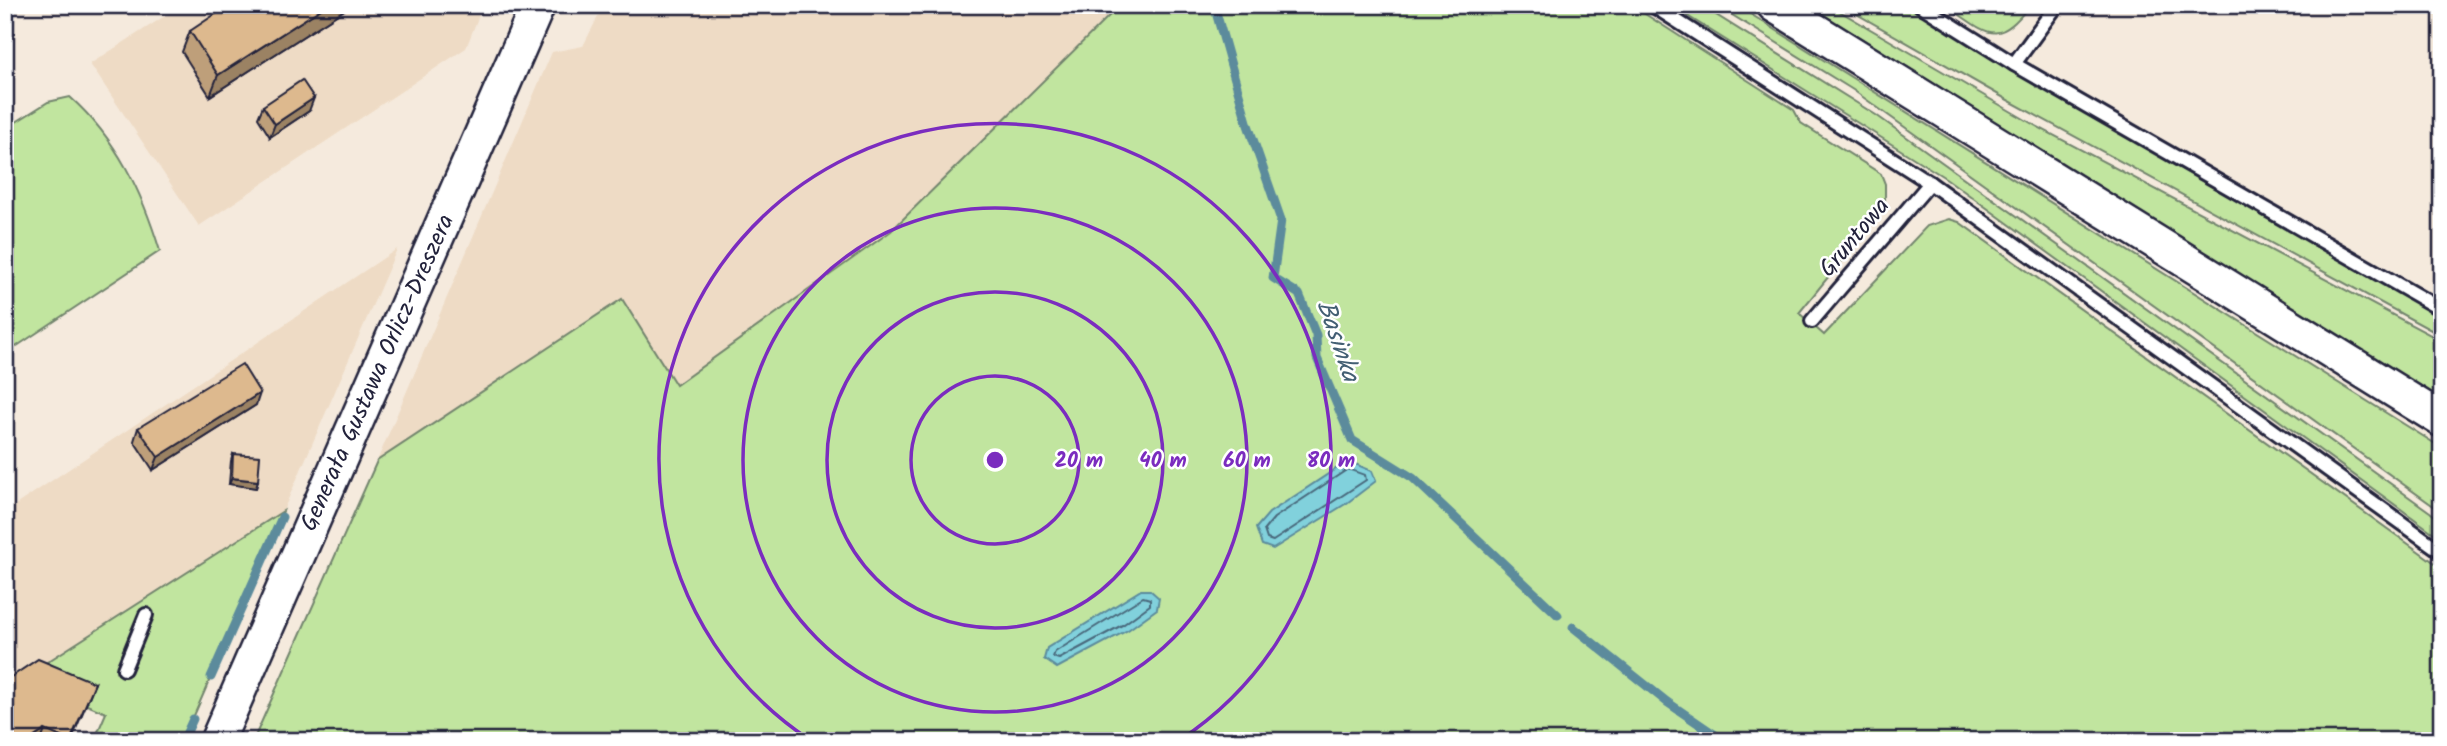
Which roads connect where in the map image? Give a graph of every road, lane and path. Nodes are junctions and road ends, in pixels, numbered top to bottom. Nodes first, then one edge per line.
1 (538, 5) edge
2 (1652, 5) edge
3 (1774, 5) edge
4 (1920, 5) edge
5 (2057, 5) edge
6 (2014, 64) junction
7 (1930, 183) junction
8 (2442, 310) edge
9 (1812, 321) dead end
10 (2442, 420) edge
11 (2442, 552) edge
12 (146, 615) dead end
13 (124, 669) dead end
14 (217, 741) edge

1 - 14 main road, Generała Gustawa Orlicz-Dreszera
2 - 7 lane
3 - 10 main road
4 - 6 lane
5 - 6 lane
6 - 8 lane
7 - 9 lane, Gruntowa
7 - 11 lane
12 - 13 lane

